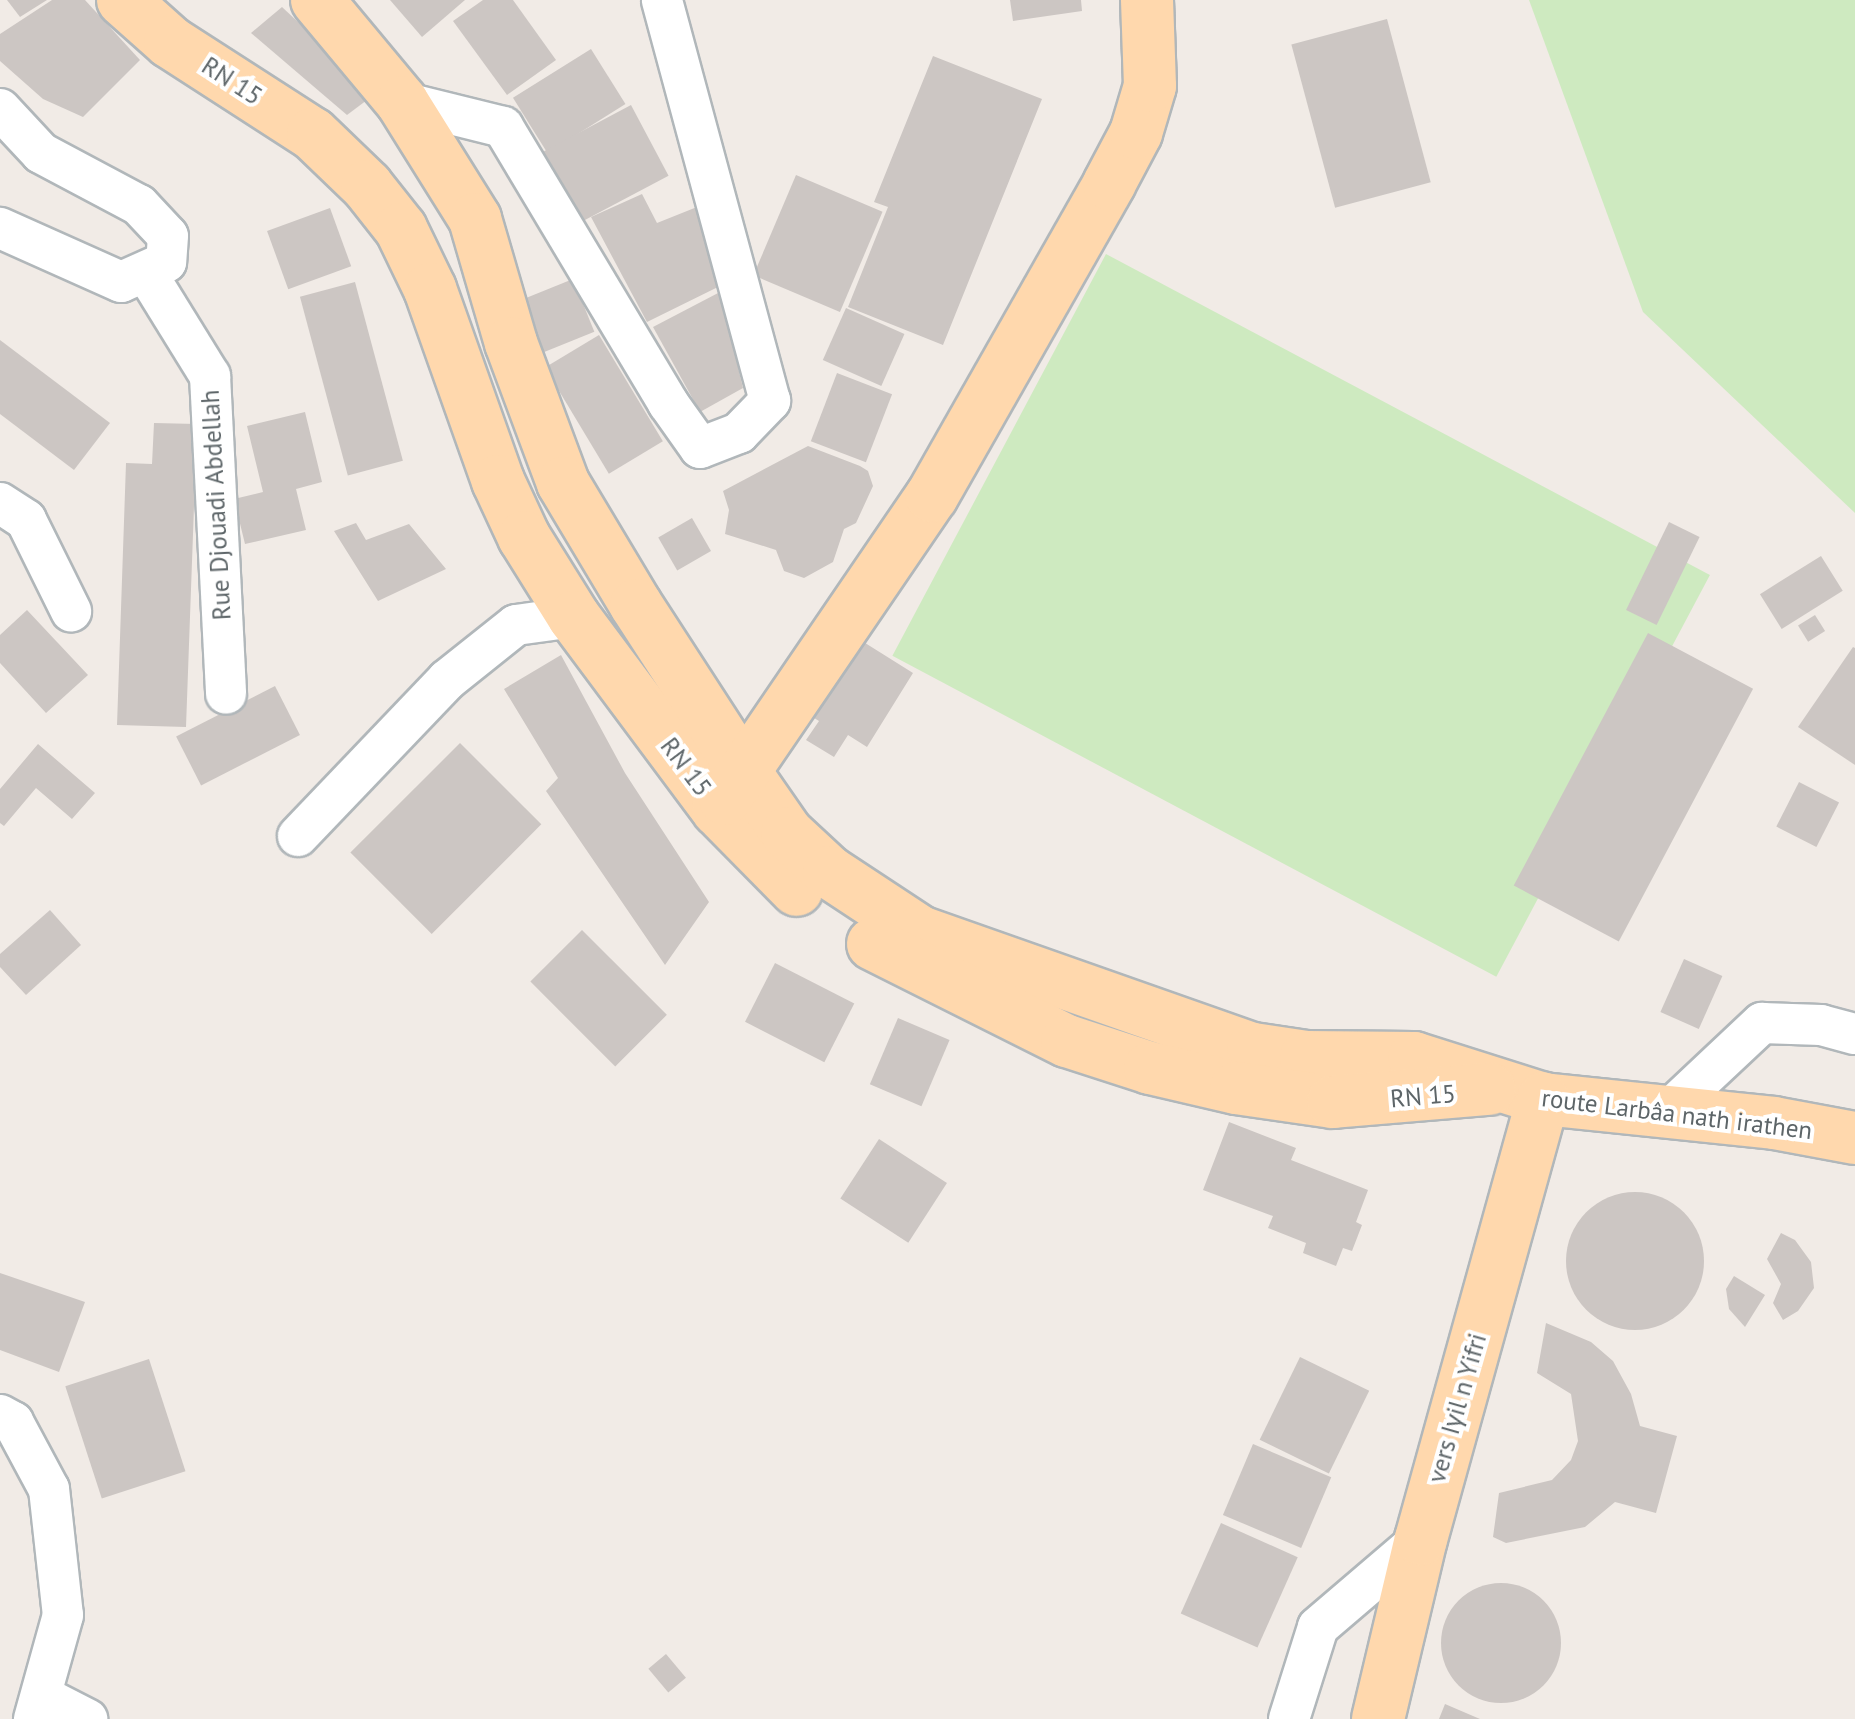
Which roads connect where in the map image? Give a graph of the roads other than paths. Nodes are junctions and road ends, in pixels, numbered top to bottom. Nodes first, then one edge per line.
1 (124, 0) edge
2 (317, 0) edge
3 (1147, 0) edge
4 (665, 2) edge
5 (402, 102) junction
6 (0, 109) edge
7 (0, 228) edge
8 (147, 274) junction
9 (0, 503) edge
10 (70, 611) dead end
11 (574, 617) junction
12 (226, 694) dead end
13 (731, 791) junction
14 (298, 836) dead end
15 (1855, 1034) edge
16 (1522, 1093) junction
17 (1666, 1113) junction
18 (1855, 1138) edge
19 (0, 1416) edge
20 (1421, 1539) junction
21 (38, 1708) edge
22 (87, 1719) edge
23 (1289, 1719) edge
24 (1378, 1719) edge

1 - 11 main road, RN 15
2 - 5 main road, RN 15
3 - 13 main road
4 - 5 street
5 - 13 main road, RN 15
6 - 8 street
7 - 8 street
8 - 12 street, Rue Djouadi Abdellah
9 - 10 street
11 - 13 main road, RN 15
11 - 14 street
13 - 16 main road, RN 15
15 - 17 street
16 - 17 main road, route Larbâa nath irathen
16 - 20 main road, vers Iγil n Yifri
17 - 18 main road, route Larbâa nath irathen
19 - 21 street
20 - 23 street
20 - 24 main road, vers Iγil n Yifri
21 - 22 street

